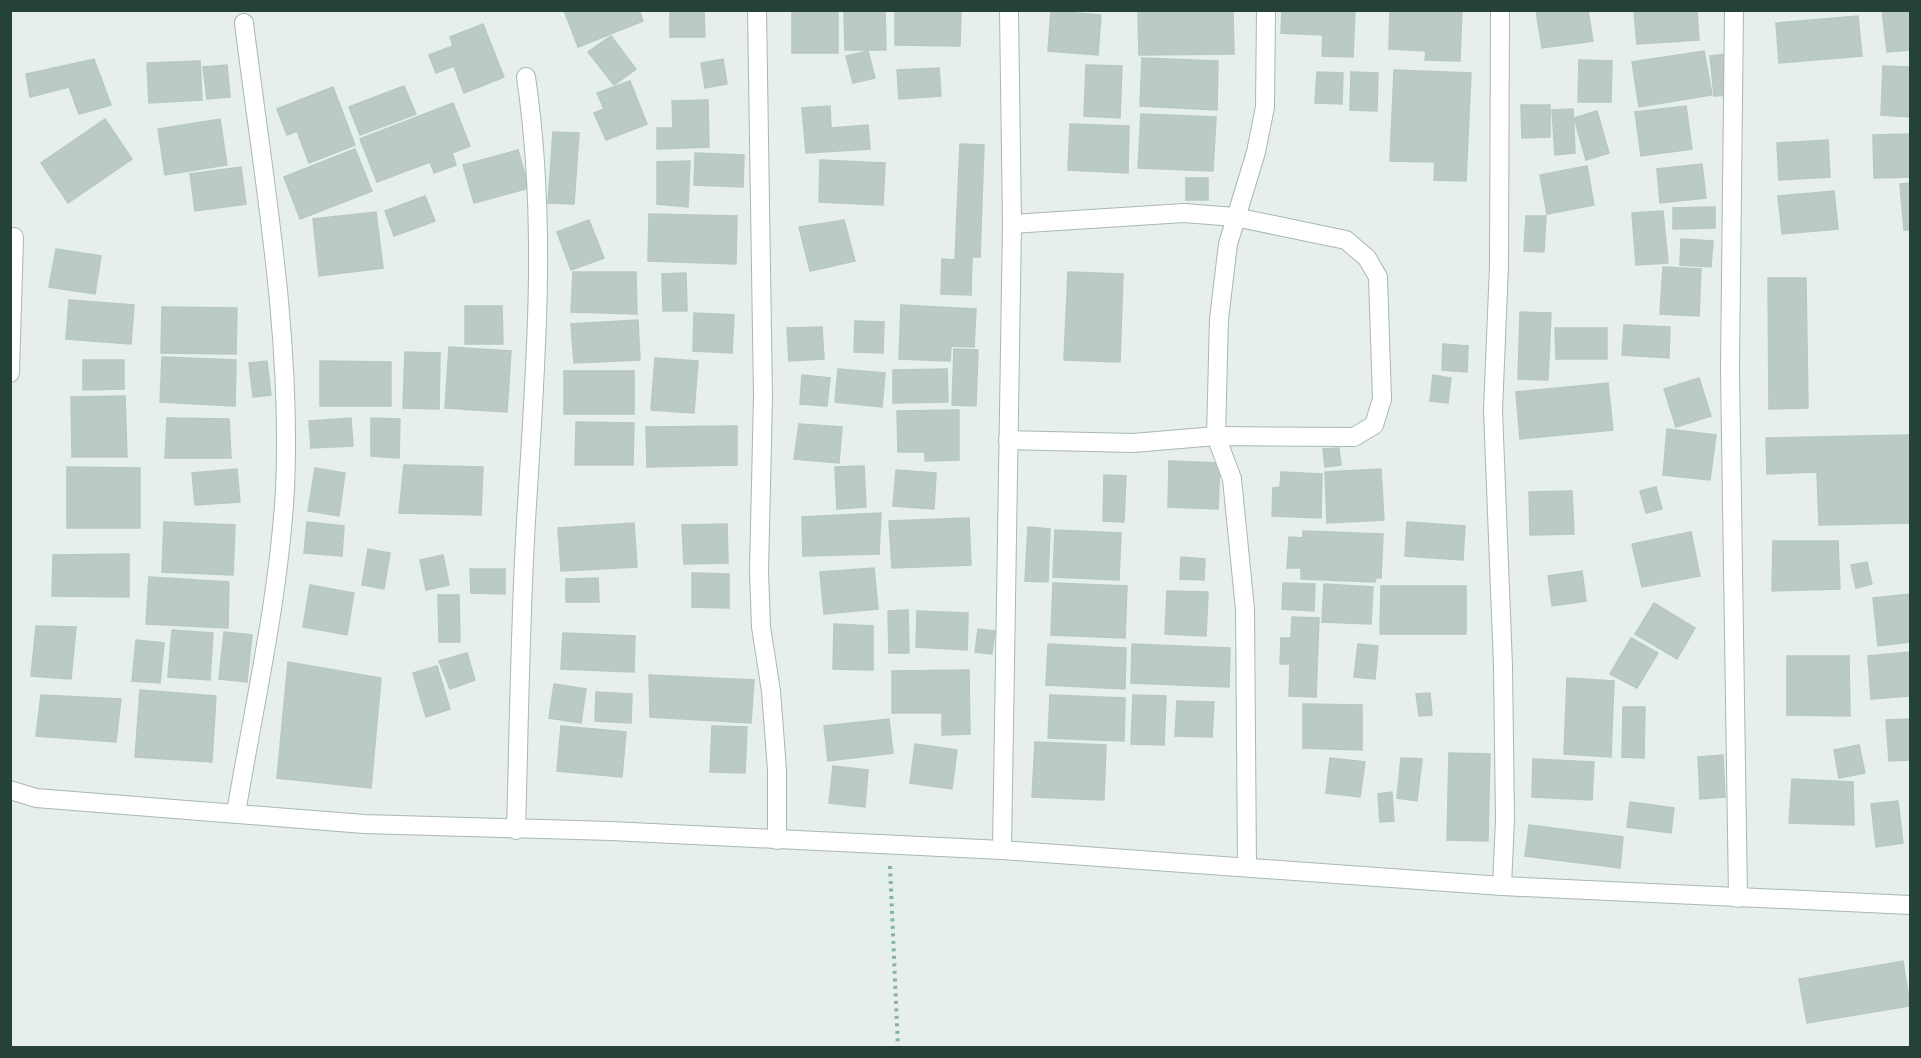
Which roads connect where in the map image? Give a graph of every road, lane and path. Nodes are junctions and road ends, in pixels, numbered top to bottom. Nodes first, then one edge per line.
1 (757, 10) edge
2 (1009, 10) edge
3 (1266, 10) edge
4 (1500, 10) edge
5 (1734, 10) edge
6 (244, 23) dead end
7 (526, 77) dead end
8 (1235, 217) junction
9 (1012, 224) junction
10 (14, 237) dead end
11 (10, 373) edge
12 (1216, 436) junction
13 (1008, 440) junction
14 (10, 790) edge
15 (236, 813) junction
16 (516, 830) junction
17 (777, 840) junction
18 (889, 845) junction
19 (1002, 850) junction
20 (1247, 866) junction
21 (1502, 886) junction
22 (1738, 898) junction
23 (1911, 905) edge
24 (898, 1047) edge

1 - 17 street
2 - 9 street
3 - 8 street
4 - 21 street
5 - 22 street
6 - 15 street
7 - 16 street
8 - 9 street
8 - 12 street
8 - 12 street
9 - 13 street
10 - 11 street
12 - 13 street
12 - 20 street
13 - 19 street
14 - 15 street
15 - 16 street
16 - 17 street
17 - 18 street
18 - 19 street
18 - 24 path
19 - 20 street
20 - 21 street
21 - 22 street
22 - 23 street

